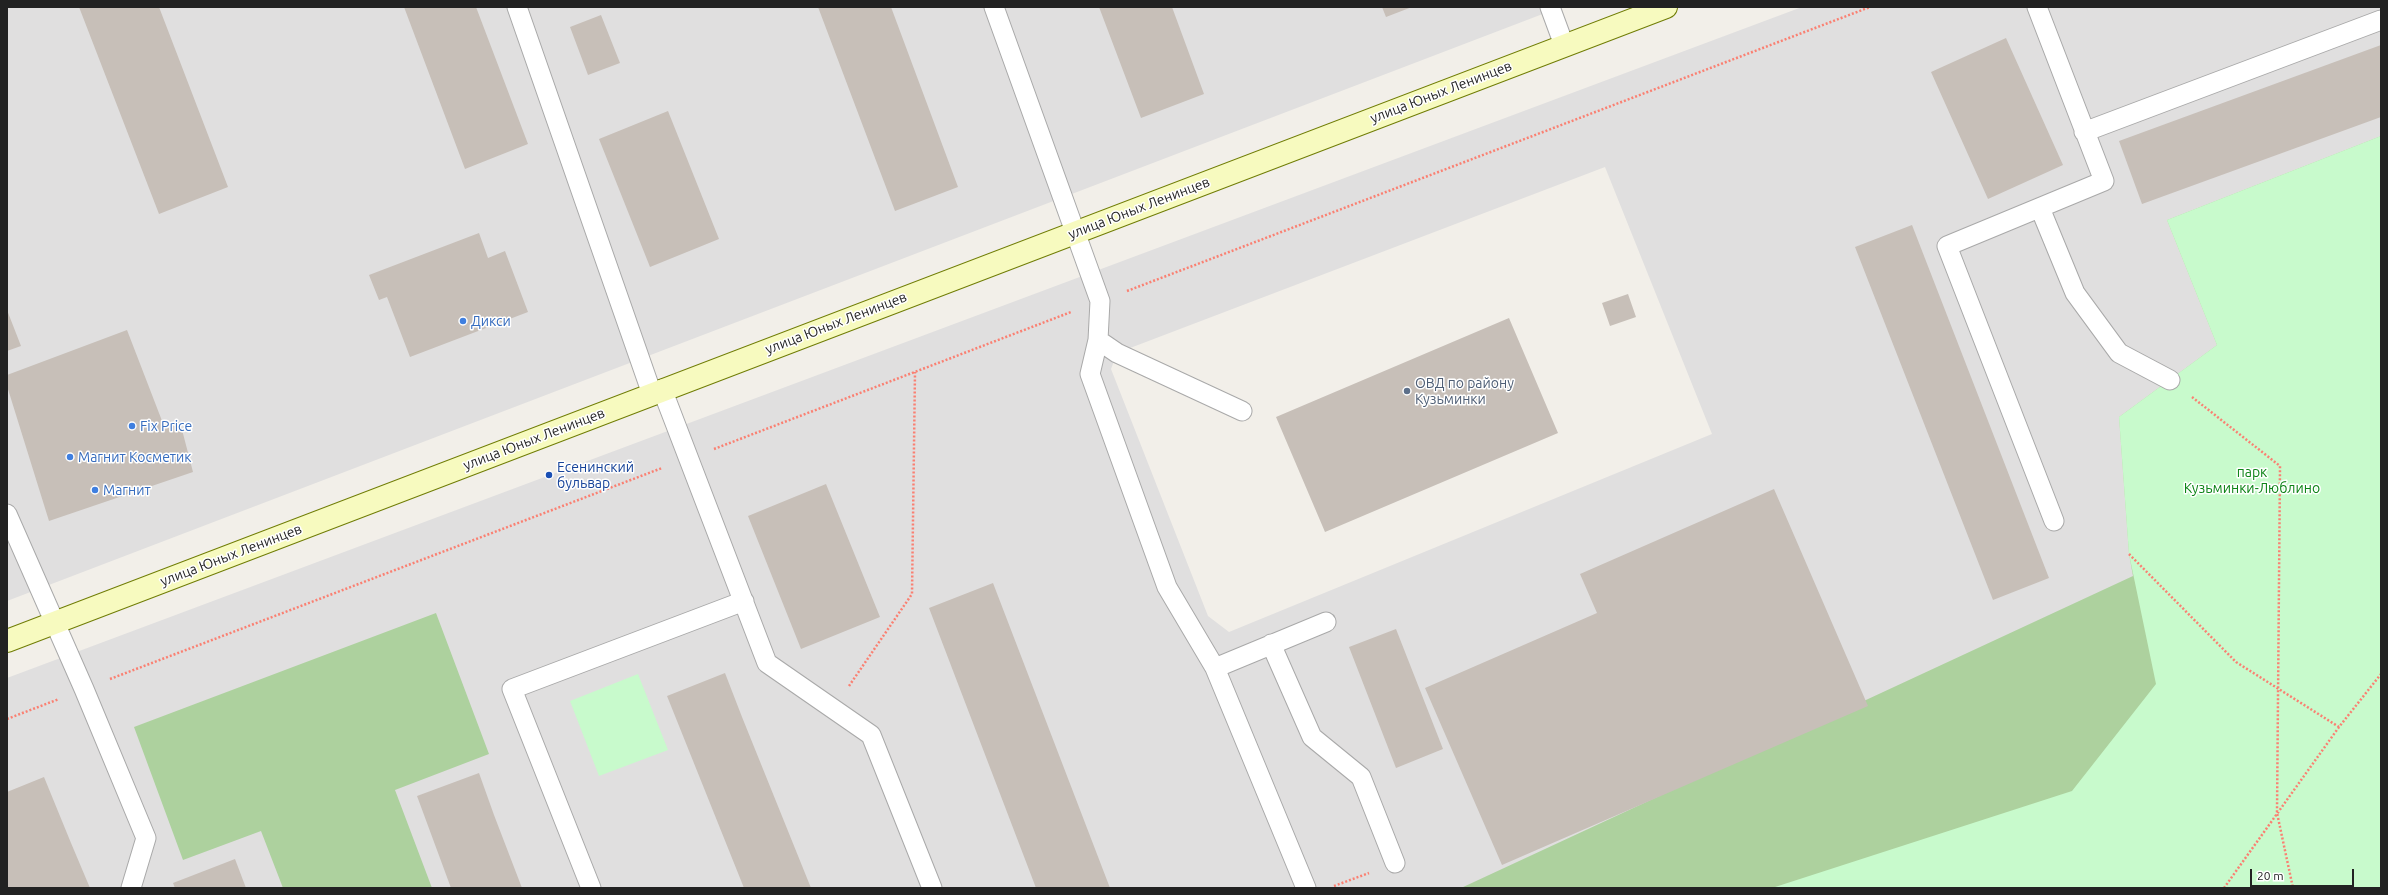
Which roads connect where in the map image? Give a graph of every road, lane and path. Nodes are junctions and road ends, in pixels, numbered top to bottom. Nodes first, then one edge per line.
1 (517, 7) edge
2 (994, 7) edge
3 (1550, 7) edge
4 (1666, 7) edge
5 (1870, 7) edge
6 (2037, 7) edge
7 (2381, 20) edge
8 (1564, 45) junction
9 (2084, 132) junction
10 (2040, 208) junction
11 (1076, 231) junction
12 (1100, 301) junction
13 (1098, 340) junction
14 (915, 372) junction
15 (2170, 380) joint
16 (657, 392) junction
17 (1242, 412) dead end
18 (689, 458) junction
19 (7, 514) edge
20 (2054, 522) dead end
21 (2129, 554) dead end
22 (744, 601) junction
23 (1326, 622) dead end
24 (54, 623) junction
25 (7, 641) edge
26 (1271, 644) junction
27 (1215, 668) junction
28 (2381, 674) edge
29 (2278, 688) junction
30 (84, 689) junction
31 (834, 709) junction
32 (7, 719) edge
33 (2339, 727) junction
34 (2277, 812) junction
35 (1394, 863) joint
36 (131, 888) edge
37 (592, 888) edge
38 (932, 888) edge
39 (1306, 888) edge
40 (1330, 888) edge
41 (2224, 888) edge
42 (2293, 888) edge

1 - 16 lane
2 - 11 lane
3 - 8 lane
4 - 8 main road, улица Юных Ленинцев
5 - 12 path
6 - 9 lane
7 - 9 lane
8 - 11 main road, улица Юных Ленинцев
9 - 10 lane
10 - 15 lane
10 - 20 lane
11 - 12 lane
11 - 16 main road, улица Юных Ленинцев
12 - 13 lane
12 - 14 path
13 - 17 lane
13 - 27 lane
14 - 18 path
14 - 31 path
15 - 29 path
16 - 18 lane
16 - 24 main road, улица Юных Ленинцев
18 - 22 lane
18 - 30 path
19 - 24 lane
21 - 29 path
22 - 31 lane
22 - 37 lane
23 - 26 lane
24 - 25 main road, улица Юных Ленинцев
24 - 30 lane
26 - 27 lane
26 - 35 lane
27 - 39 lane
28 - 33 path
29 - 33 path
29 - 34 path
30 - 32 path
30 - 36 lane
31 - 38 lane
33 - 34 path
34 - 41 path
34 - 42 path
35 - 40 path

